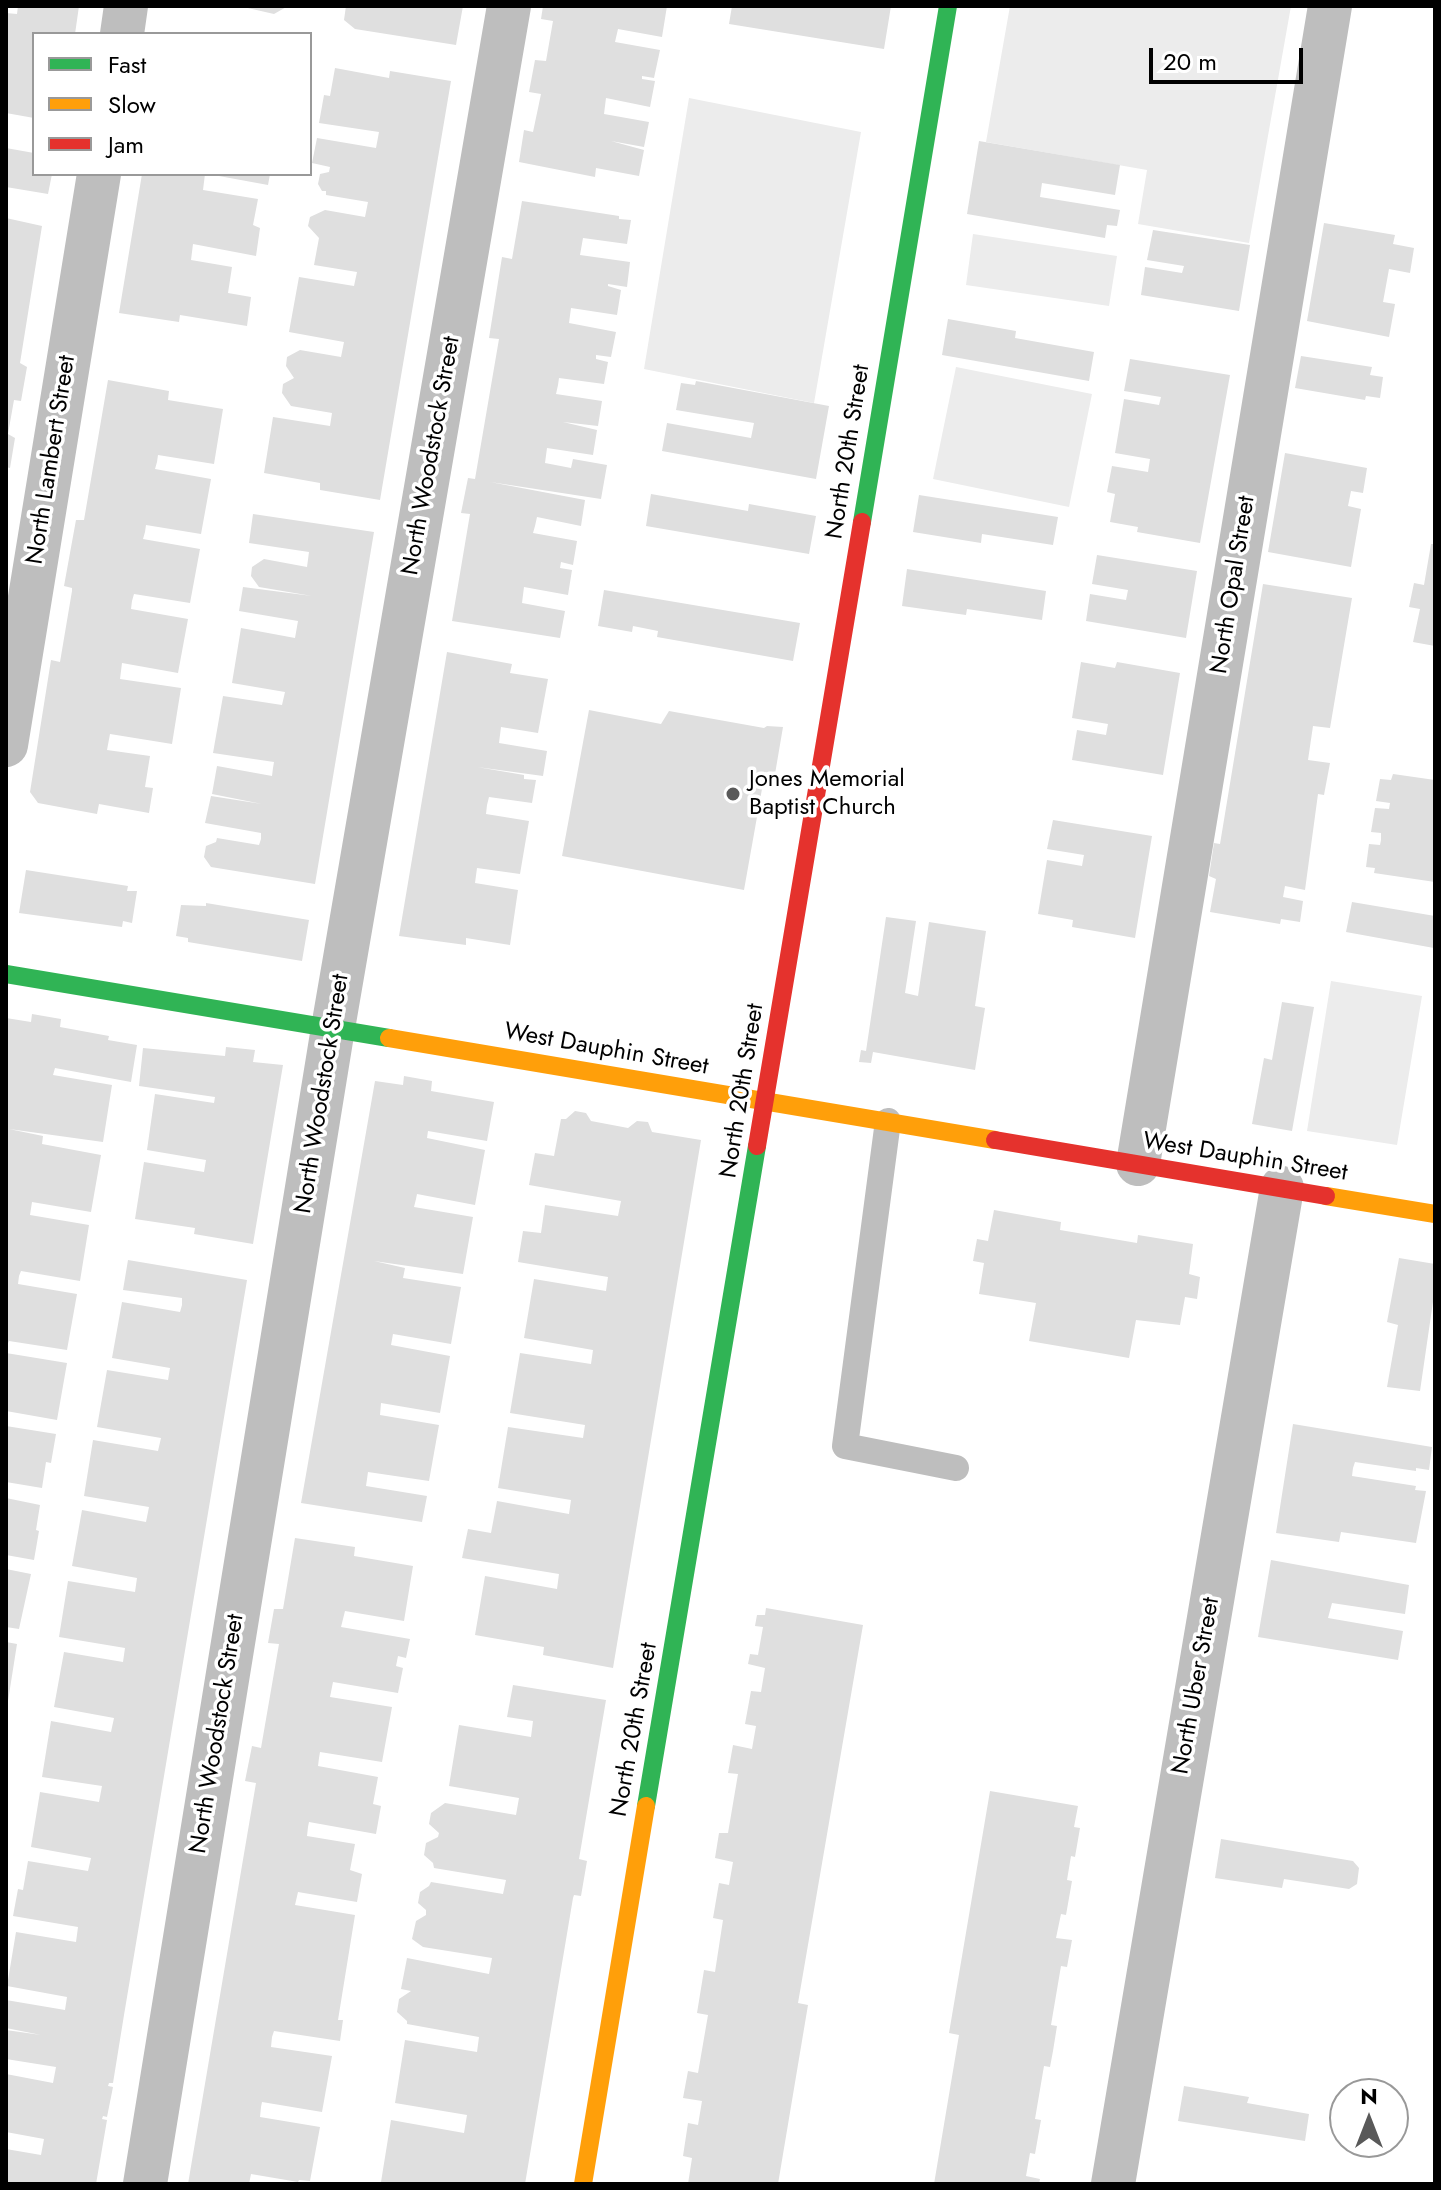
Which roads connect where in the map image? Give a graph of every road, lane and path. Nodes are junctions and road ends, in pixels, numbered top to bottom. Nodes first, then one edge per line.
1 (126, 6) edge
2 (509, 6) edge
3 (948, 6) edge
4 (1330, 6) edge
5 (122, 32) edge
6 (99, 176) edge
7 (6, 745) edge
8 (6, 974) edge
9 (333, 1028) junction
10 (765, 1101) junction
11 (888, 1121) junction
12 (1138, 1164) junction
13 (1282, 1188) junction
14 (1434, 1205) edge
15 (956, 1468) dead end
16 (145, 2184) edge
17 (583, 2184) edge
18 (1113, 2184) edge

1 - 5 street
2 - 9 street, North Woodstock Street
3 - 10 street, North 20th Street
4 - 12 street, North Opal Street
6 - 7 street, North Lambert Street
8 - 9 street, West Dauphin Street
9 - 10 street, West Dauphin Street
9 - 16 street, North Woodstock Street
10 - 11 street, West Dauphin Street
10 - 17 street, North 20th Street
11 - 12 street, West Dauphin Street
11 - 15 lane
12 - 13 street, West Dauphin Street
13 - 14 street, West Dauphin Street
13 - 18 street, North Uber Street

